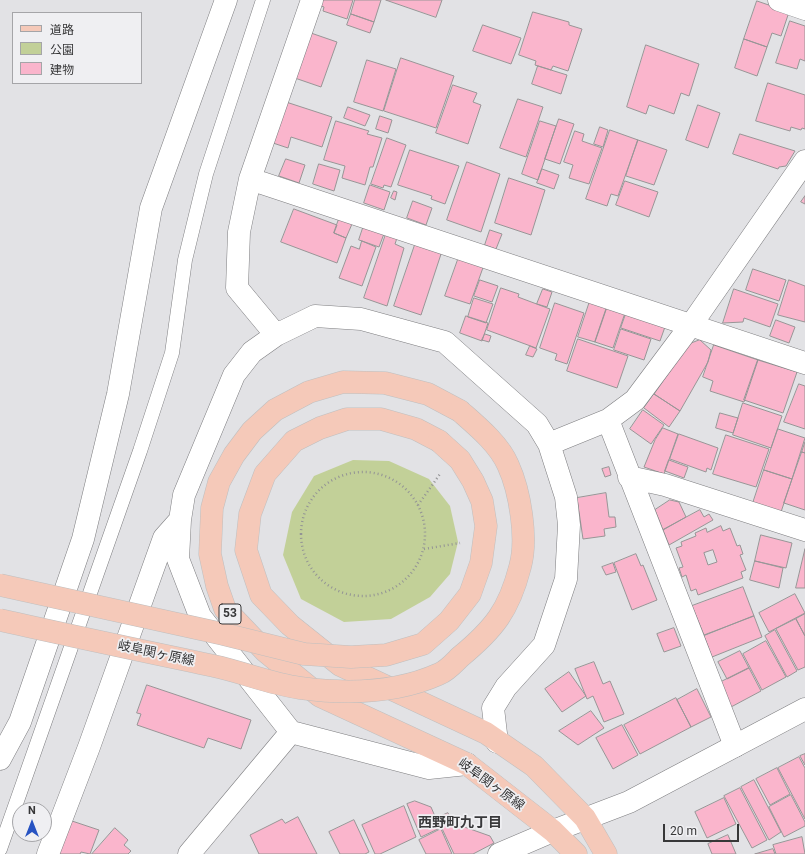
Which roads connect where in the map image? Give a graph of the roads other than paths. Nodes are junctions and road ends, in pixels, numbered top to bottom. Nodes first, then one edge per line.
1 (226, 0) edge
2 (263, 0) edge
3 (312, 0) edge
4 (779, 0) edge
5 (805, 9) edge
6 (805, 161) edge
7 (250, 179) junction
8 (691, 325) junction
9 (276, 335) junction
10 (805, 363) edge
11 (608, 420) junction
12 (548, 444) junction
13 (629, 477) junction
14 (180, 520) junction
15 (805, 530) edge
16 (0, 585) edge
17 (0, 620) edge
18 (805, 709) edge
19 (292, 732) junction
20 (497, 742) junction
21 (735, 746) junction
22 (0, 759) edge
23 (467, 764) junction
24 (584, 818) junction
25 (553, 831) junction
26 (0, 849) edge
27 (48, 854) edge
28 (189, 854) edge
29 (499, 854) edge
30 (576, 854) edge
31 (606, 854) edge

1 - 22 street
2 - 26 lane
3 - 7 street
4 - 5 street
6 - 8 street
7 - 8 street
7 - 9 street
8 - 10 street
8 - 11 street
9 - 12 street
9 - 14 street
11 - 12 street
11 - 13 street
12 - 20 street
13 - 15 street
13 - 21 street
14 - 19 street
14 - 27 street
16 - 20 main road, 53, bridge
17 - 23 main road, 岐阜関ヶ原線 / 53, bridge
18 - 21 street
19 - 23 street
19 - 28 street
20 - 24 main road, 53
21 - 24 street
23 - 25 main road, 岐阜関ヶ原線 / 53
24 - 25 street
24 - 31 main road, 53
25 - 29 street
25 - 30 main road, 岐阜関ヶ原線 / 53

